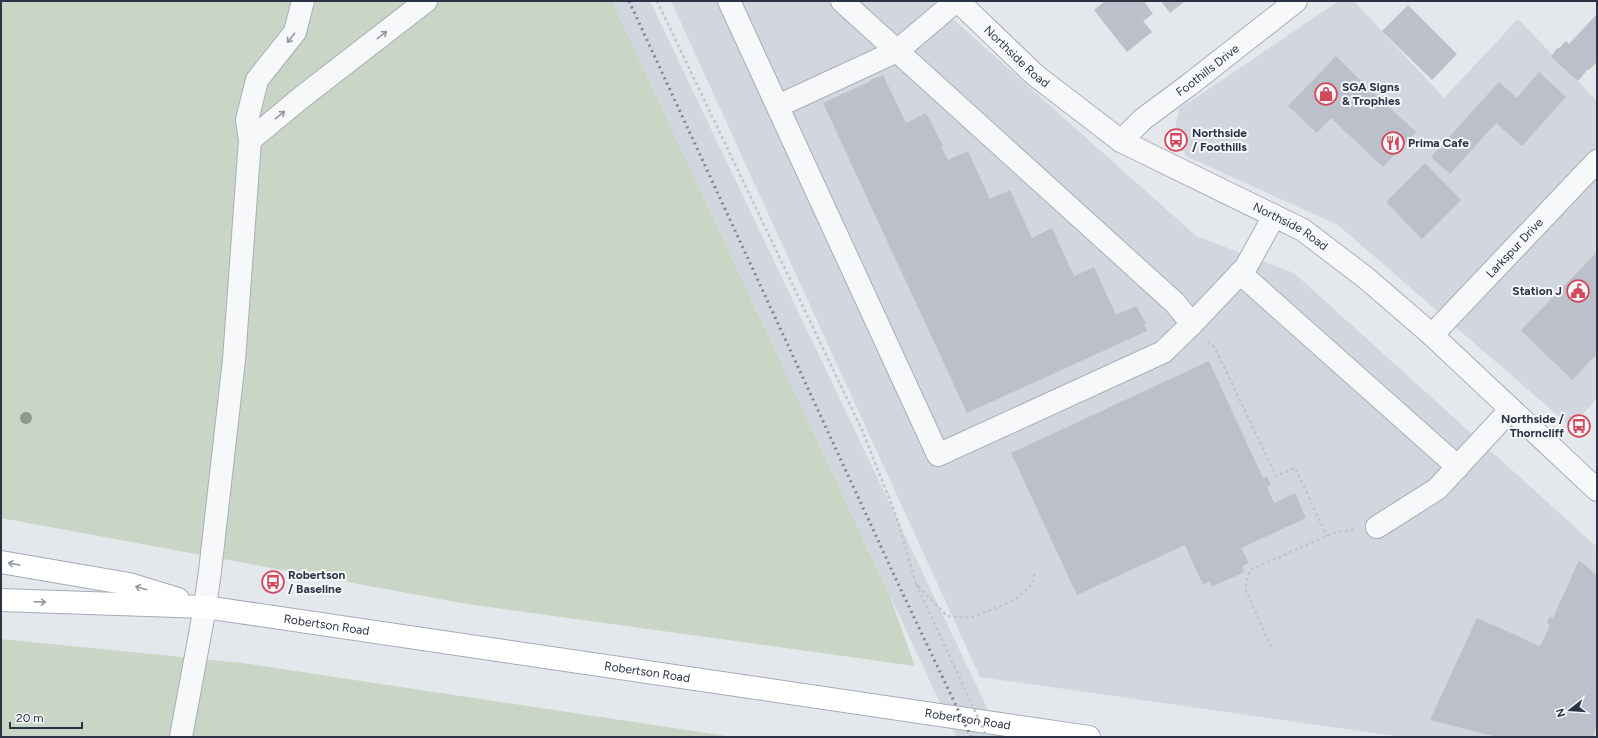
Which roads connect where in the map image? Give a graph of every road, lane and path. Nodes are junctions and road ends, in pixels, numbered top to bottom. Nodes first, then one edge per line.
1 (303, 1) edge
2 (426, 1) edge
3 (657, 1) edge
4 (730, 1) edge
5 (842, 1) edge
6 (957, 1) edge
7 (1296, 1) edge
8 (896, 51) junction
9 (778, 106) junction
10 (250, 140) junction
11 (1121, 141) junction
12 (1597, 161) edge
13 (1274, 216) junction
14 (1240, 273) junction
15 (1192, 324) junction
16 (1432, 335) junction
17 (1511, 409) junction
18 (1458, 467) junction
19 (1597, 490) edge
20 (1378, 527) joint
21 (1328, 536) junction
22 (1, 562) edge
23 (1036, 571) dead end
24 (916, 584) junction
25 (1, 600) edge
26 (206, 607) junction
27 (1271, 647) dead end
28 (181, 737) edge
29 (987, 737) edge
30 (1089, 737) edge

1 -> 10 street
10 -> 2 street
3 - 24 path
4 - 9 street
5 - 8 street
6 - 8 street
6 - 11 street, Northside Road
7 - 11 street, Foothills Drive
8 - 9 street
8 - 15 street
9 - 15 street
10 - 26 street
11 - 13 street, Northside Road
12 - 16 street, Larkspur Drive
13 - 14 street
13 - 16 street, Northside Road
14 - 15 street
14 - 18 street
15 - 21 path
16 - 17 street, Northside Road
17 - 18 street
17 - 19 street, Northside Road
18 - 20 street
20 - 21 path
21 - 27 path
26 -> 22 main road, Robertson Road
23 - 24 path
24 - 29 path, bridge
25 -> 26 main road, Robertson Road
26 - 28 street
26 - 30 main road, Robertson Road

